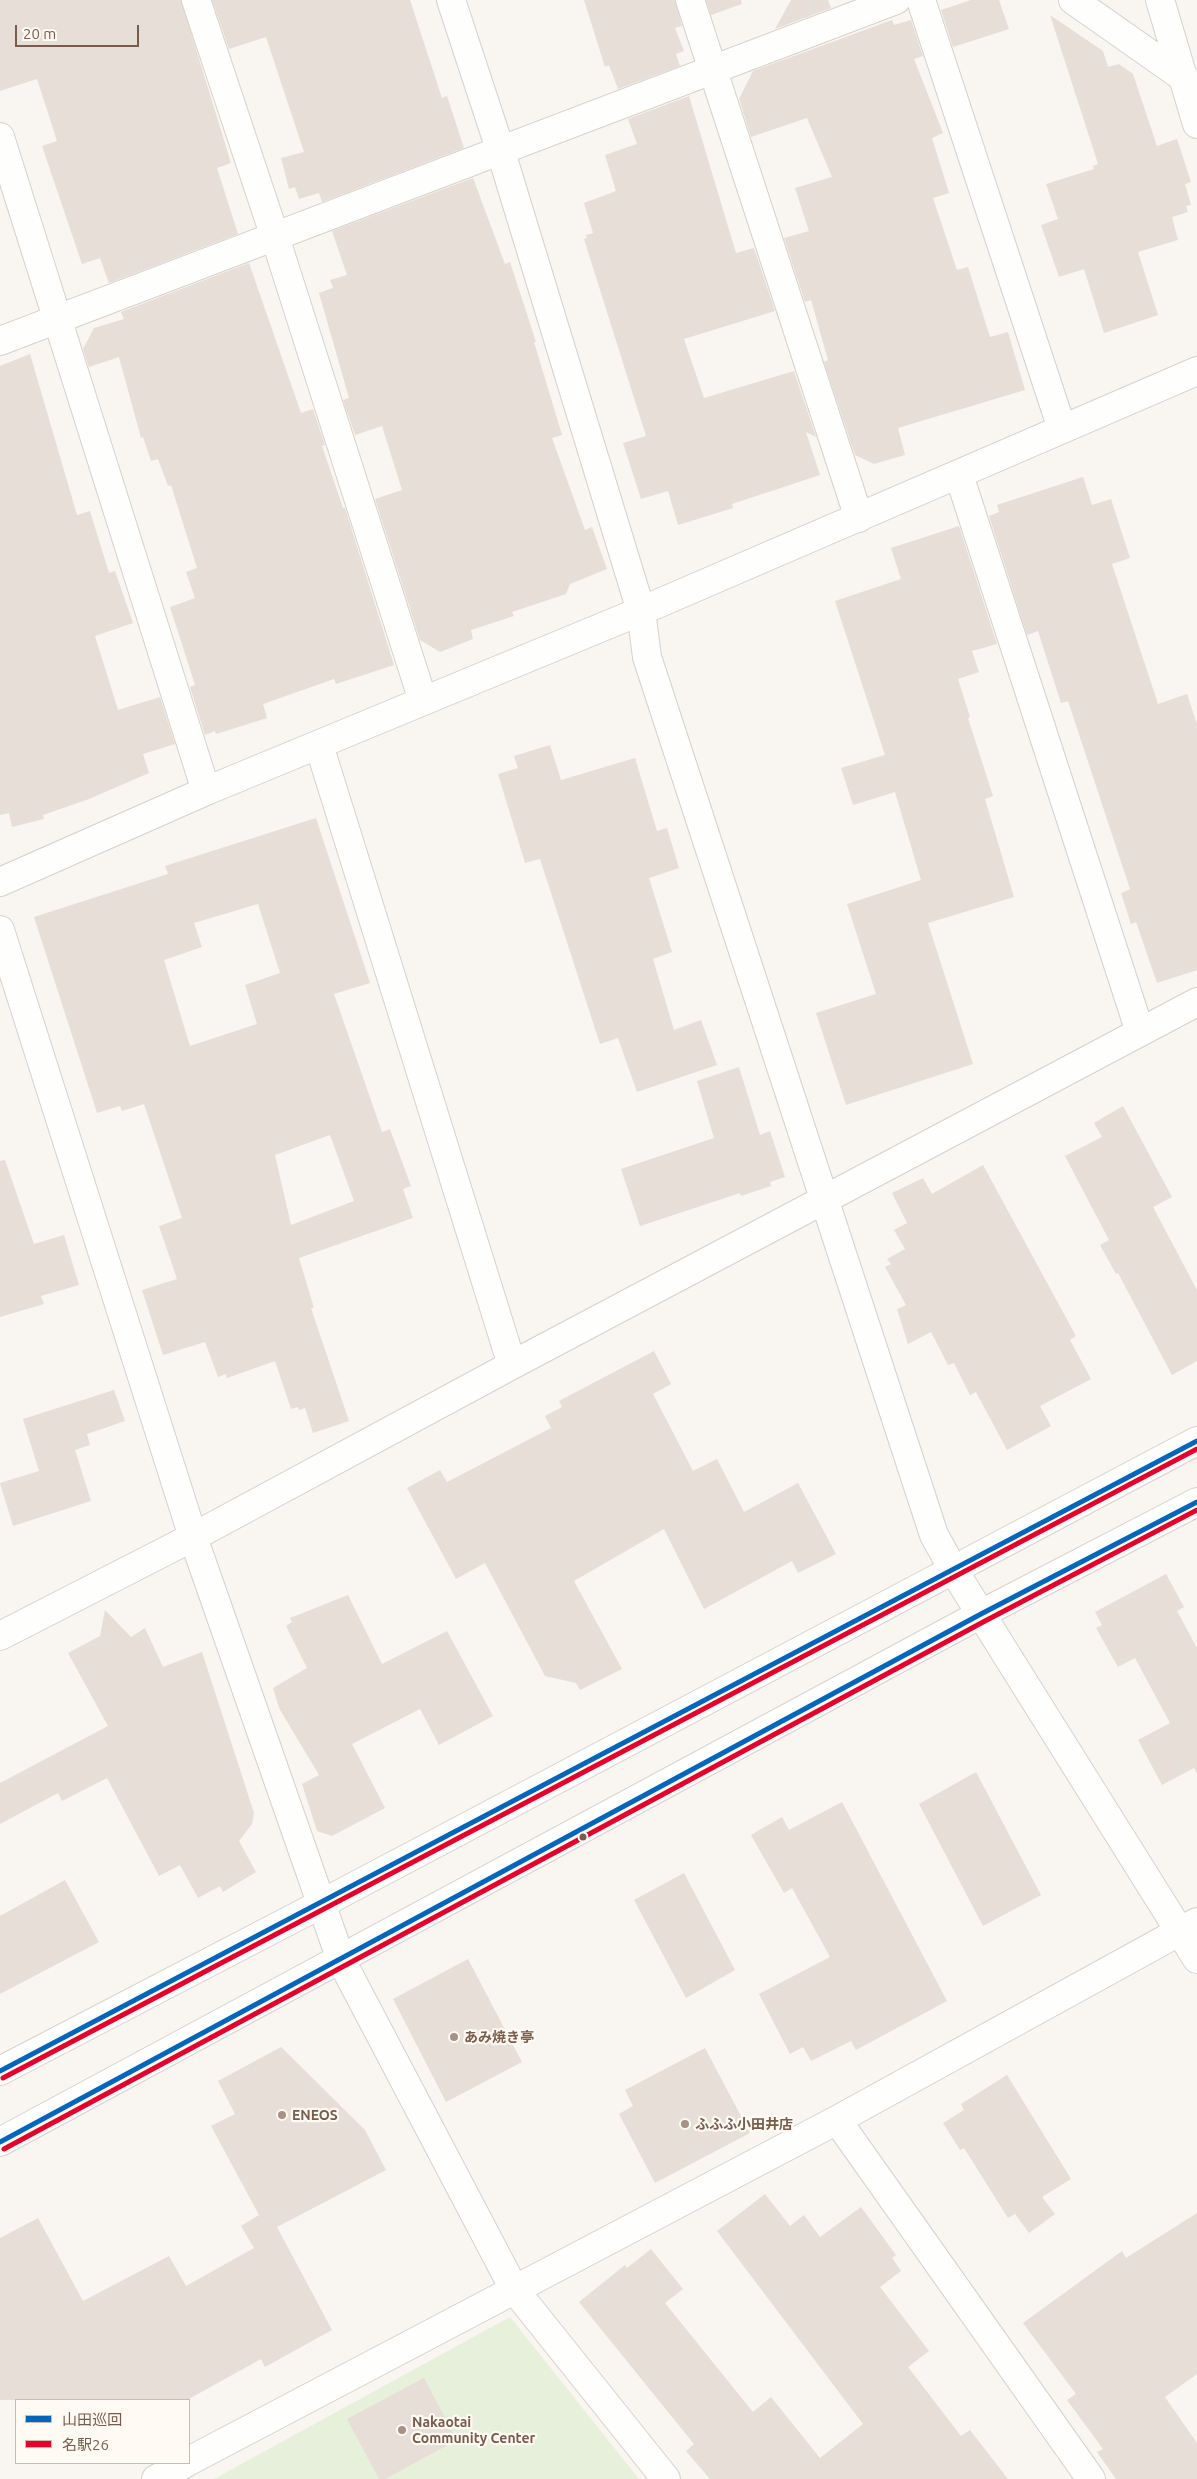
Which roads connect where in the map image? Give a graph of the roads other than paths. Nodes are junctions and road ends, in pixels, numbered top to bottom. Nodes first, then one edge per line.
1 (196, 0) edge
2 (452, 0) edge
3 (690, 0) edge
4 (896, 0) edge
5 (921, 0) edge
6 (1073, 0) edge
7 (1160, 0) edge
8 (712, 70) junction
9 (1189, 81) edge
10 (1197, 124) edge
11 (0, 136) edge
12 (501, 152) junction
13 (275, 237) junction
14 (57, 320) junction
15 (0, 341) edge
16 (1197, 371) edge
17 (1062, 429) junction
18 (959, 475) junction
19 (859, 518) junction
20 (641, 611) junction
21 (423, 701) junction
22 (320, 745) junction
23 (206, 792) junction
24 (0, 882) edge
25 (0, 930) edge
26 (1197, 1002) edge
27 (1140, 1032) junction
28 (824, 1200) junction
29 (512, 1365) junction
30 (1197, 1441) edge
31 (1197, 1502) edge
32 (193, 1537) junction
33 (954, 1571) junction
34 (981, 1614) junction
35 (0, 1636) edge
36 (322, 1904) junction
37 (1188, 1927) edge
38 (1197, 1959) edge
39 (341, 1960) junction
40 (0, 2071) edge
41 (837, 2120) junction
42 (0, 2142) edge
43 (514, 2289) junction
44 (190, 2460) edge
45 (183, 2464) edge
46 (156, 2479) edge
47 (666, 2479) edge
48 (1091, 2479) edge

1 - 13 street
2 - 12 street
3 - 8 street
4 - 8 street
5 - 17 street
6 - 9 street
7 - 9 street
8 - 12 street
8 - 19 street
9 - 10 street
11 - 14 street
12 - 13 street
12 - 20 street
13 - 14 street
13 - 21 street
14 - 15 street
14 - 23 street
16 - 17 street
17 - 18 street
18 - 19 street
18 - 27 street
19 - 20 street
20 - 21 street
20 - 28 street
21 - 22 street
22 - 23 street
22 - 29 street
23 - 24 street
25 - 32 street
26 - 27 street
27 - 28 street
28 - 29 street
28 - 33 street
29 - 32 street
30 - 33 street
31 - 34 street
32 - 35 street
32 - 36 street
33 - 34 street
33 - 36 street
34 - 37 street
34 - 39 street
36 - 39 street
36 - 40 street
37 - 38 street
37 - 41 street
39 - 42 street
39 - 43 street
41 - 43 street
41 - 48 street
43 - 44 street
43 - 47 street
45 - 46 street

